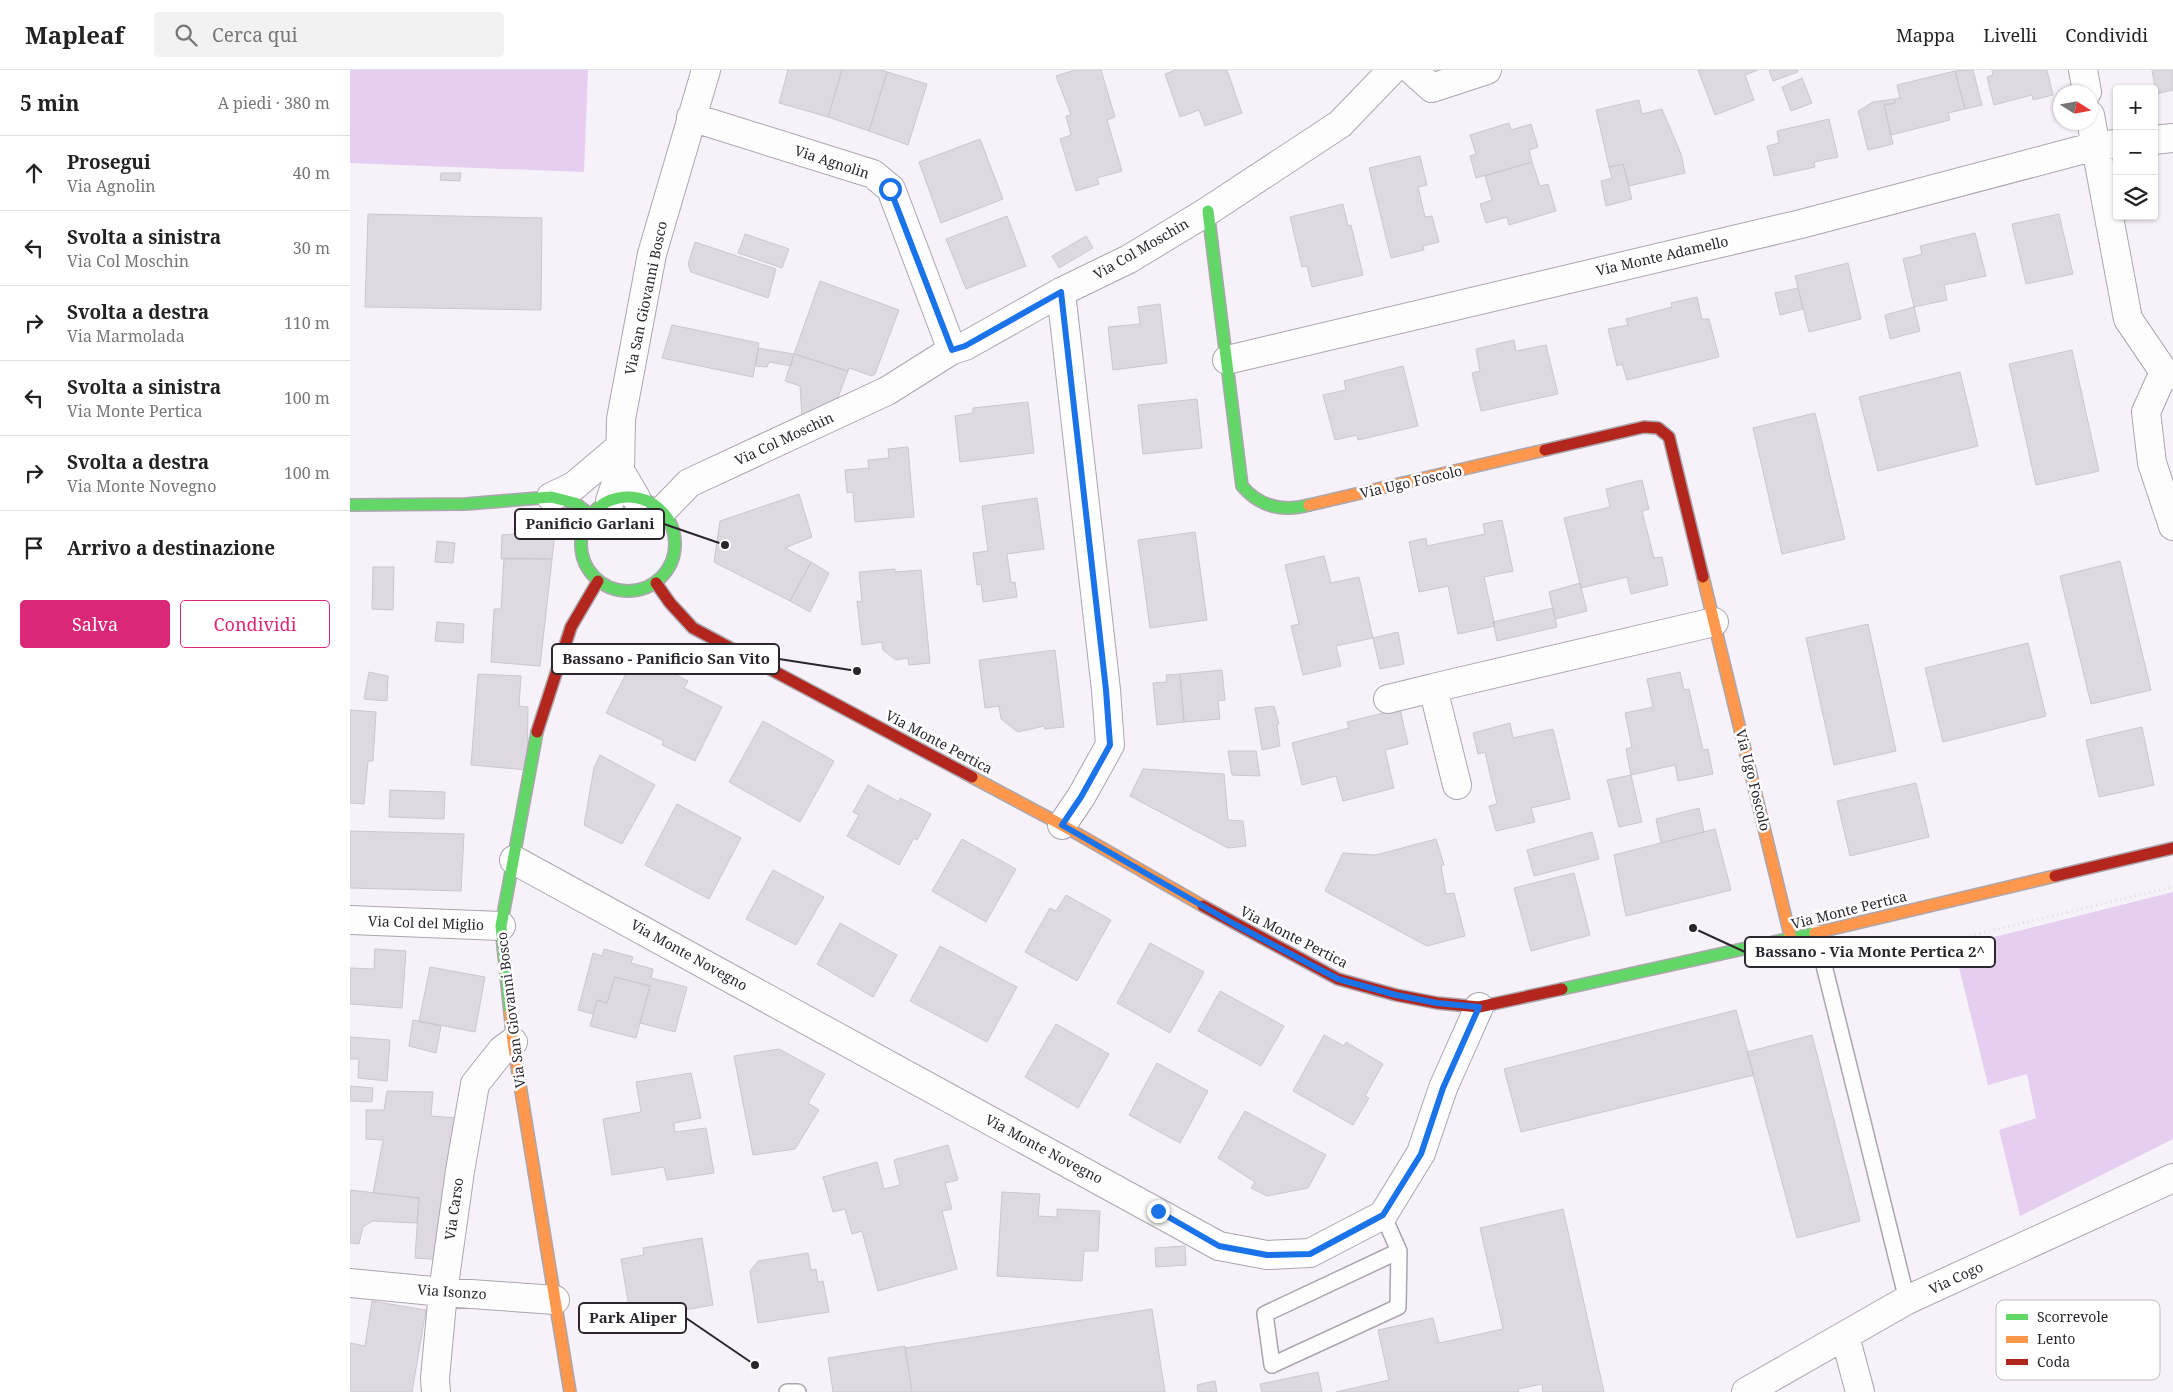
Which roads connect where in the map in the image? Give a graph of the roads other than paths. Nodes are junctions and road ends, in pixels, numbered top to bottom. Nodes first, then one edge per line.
1 (706, 70) edge
2 (1392, 70) edge
3 (1412, 70) edge
4 (1488, 70) edge
5 (2083, 70) edge
6 (2086, 85) edge
7 (691, 117) junction
8 (2098, 130) edge
9 (2173, 138) edge
10 (2158, 140) edge
11 (2106, 145) edge
12 (1208, 211) junction
13 (1061, 292) junction
14 (952, 350) junction
15 (1227, 360) junction
16 (2169, 374) edge
17 (620, 459) junction
18 (551, 497) junction
19 (350, 505) edge
20 (613, 505) junction
21 (662, 511) junction
22 (2173, 526) edge
23 (598, 581) junction
24 (656, 583) junction
25 (1714, 622) junction
26 (1433, 688) junction
27 (1388, 699) dead end
28 (1457, 785) dead end
29 (1062, 825) junction
30 (2173, 848) edge
31 (514, 860) junction
32 (350, 920) edge
33 (501, 926) junction
34 (1816, 933) junction
35 (1791, 939) junction
36 (1479, 1007) junction
37 (513, 1042) junction
38 (2173, 1178) edge
39 (1383, 1215) junction
40 (1399, 1251) junction
41 (350, 1283) edge
42 (443, 1292) junction
43 (555, 1300) junction
44 (1908, 1300) junction
45 (1844, 1336) junction
46 (436, 1392) edge
47 (570, 1392) edge
48 (787, 1392) edge
49 (798, 1392) edge
50 (1746, 1392) edge
51 (1860, 1392) edge

1 - 7 street, Via San Giovanni Bosco
2 - 12 street, Via Col Moschin
3 - 4 street
5 - 6 street
7 - 14 street, Via Agnolin
7 - 17 street, Via San Giovanni Bosco
8 - 11 street
9 - 10 street
11 - 15 street, Via Monte Adamello
11 - 16 street
12 - 13 street, Via Col Moschin
12 - 15 street, Via Ugo Foscolo
13 - 14 street, Via Col Moschin
13 - 29 street
14 - 21 street, Via Col Moschin
15 - 25 street, Via Ugo Foscolo
16 - 22 street
17 - 18 street
17 - 20 street
18 - 19 street
18 - 20 street
20 - 21 street
20 - 23 street
21 - 24 street
23 - 24 street
23 - 31 street, Via San Giovanni Bosco
24 - 29 street, Via Monte Pertica
25 - 26 street
25 - 35 street, Via Ugo Foscolo
26 - 27 street
26 - 28 street
29 - 36 street, Via Monte Pertica
30 - 34 street, Via Monte Pertica
31 - 33 street, Via San Giovanni Bosco
31 - 39 street, Via Monte Novegno
32 - 33 street, Via Col del Miglio
33 - 37 street, Via San Giovanni Bosco
34 - 35 street, Via Monte Pertica
34 - 44 lane
35 - 36 street, Via Monte Pertica
36 - 39 street, Via Monte Novegno
37 - 42 street, Via Carso
37 - 43 street, Via San Giovanni Bosco
38 - 44 street, Via Cogo
39 - 40 lane
40 - 40 lane
41 - 42 street, Via Isonzo
42 - 43 street, Via Isonzo
42 - 46 street, Via Carso
43 - 47 street, Via San Giovanni Bosco
44 - 45 street, Via Cogo
45 - 50 street, Via Cogo
45 - 51 street
48 - 49 lane

